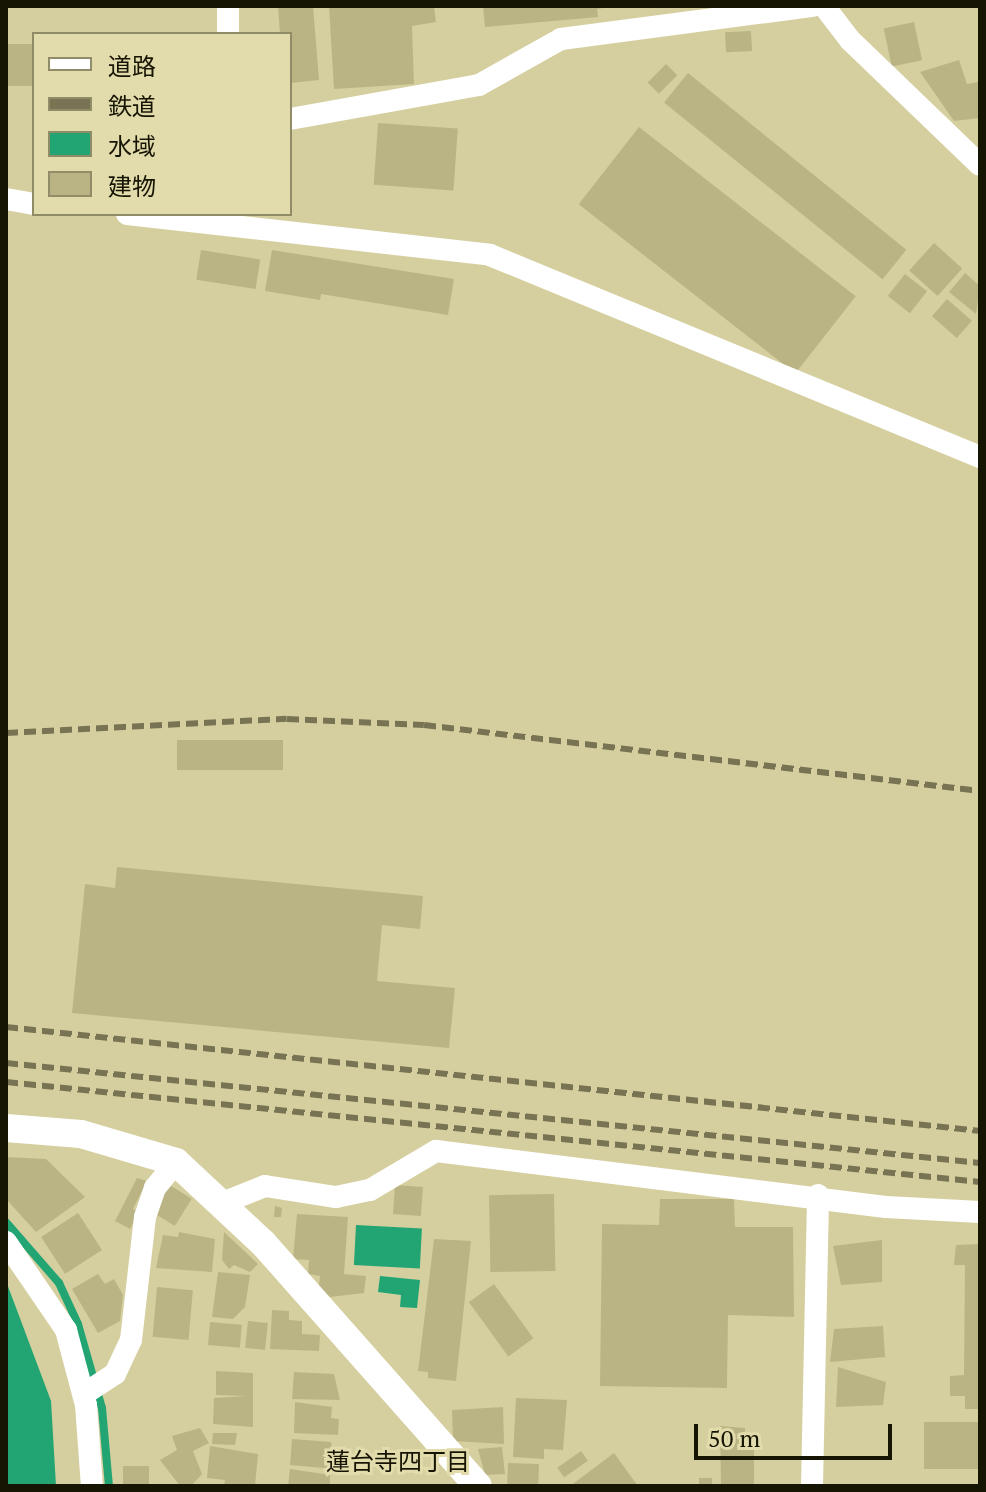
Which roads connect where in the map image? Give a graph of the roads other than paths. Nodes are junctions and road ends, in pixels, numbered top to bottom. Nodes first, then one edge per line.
1 (228, 6) edge
2 (813, 6) edge
3 (824, 6) edge
4 (228, 32) edge
5 (292, 119) edge
6 (980, 165) edge
7 (6, 199) edge
8 (32, 204) edge
9 (167, 216) edge
10 (226, 219) edge
11 (980, 457) edge
12 (6, 1128) edge
13 (176, 1162) junction
14 (818, 1195) junction
15 (225, 1202) junction
16 (980, 1212) edge
17 (6, 1242) edge
18 (84, 1394) junction
19 (92, 1486) edge
20 (478, 1486) edge
21 (812, 1486) edge

1 - 4 street
2 - 5 street
3 - 6 street
7 - 8 street
9 - 10 street
10 - 11 street
12 - 13 street
13 - 15 street
13 - 18 street
14 - 15 street
14 - 16 street
14 - 21 street
15 - 20 street
17 - 18 street
18 - 19 street

